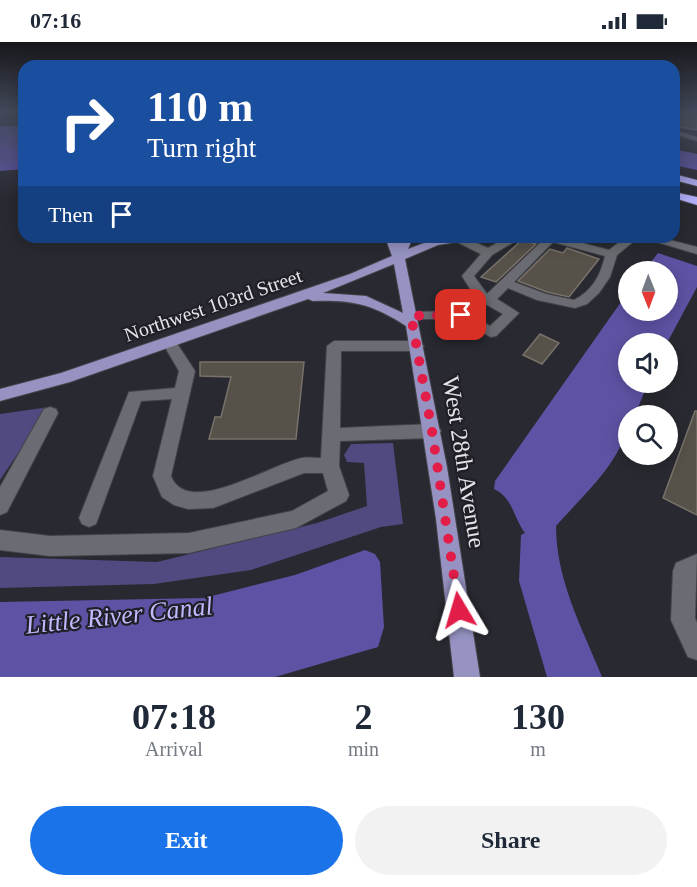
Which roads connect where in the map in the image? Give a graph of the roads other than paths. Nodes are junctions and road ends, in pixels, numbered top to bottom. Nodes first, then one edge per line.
1 (680, 179) edge
2 (697, 183) edge
3 (680, 197) edge
4 (697, 201) edge
5 (393, 243) edge
6 (405, 243) edge
7 (429, 243) edge
8 (473, 243) edge
9 (506, 243) edge
10 (543, 243) edge
11 (568, 243) edge
12 (625, 243) edge
13 (667, 243) edge
14 (697, 251) edge
15 (488, 253) junction
16 (611, 254) junction
17 (399, 258) junction
18 (506, 283) junction
19 (299, 298) junction
20 (485, 298) junction
21 (461, 315) junction
22 (412, 321) junction
23 (169, 342) junction
24 (417, 346) junction
25 (182, 393) junction
26 (0, 395) edge
27 (50, 413) dead end
28 (432, 431) junction
29 (332, 435) junction
30 (330, 466) junction
31 (0, 506) edge
32 (89, 518) dead end
33 (0, 540) edge
34 (690, 568) edge
35 (697, 648) edge
36 (467, 677) edge

1 - 2 highway
3 - 4 highway
5 - 17 main road, West 28th Avenue
6 - 17 main road
7 - 17 main road, Northwest 103rd Street
8 - 15 street
9 - 15 street
10 - 18 street
11 - 16 street
12 - 16 street
13 - 14 street
15 - 20 street
16 - 18 street
17 - 19 main road, Northwest 103rd Street
17 - 22 main road, West 28th Avenue
18 - 20 street
19 - 22 main road
19 - 23 main road, Northwest 103rd Street
20 - 21 street
20 - 21 street
21 - 22 street
22 - 24 main road, West 28th Avenue
23 - 25 street
23 - 26 main road, Northwest 103rd Street
24 - 28 main road, West 28th Avenue
24 - 29 street
25 - 30 street
25 - 32 street
27 - 31 street
28 - 29 street
28 - 36 main road, West 28th Avenue
29 - 30 street
30 - 33 street
34 - 35 street

